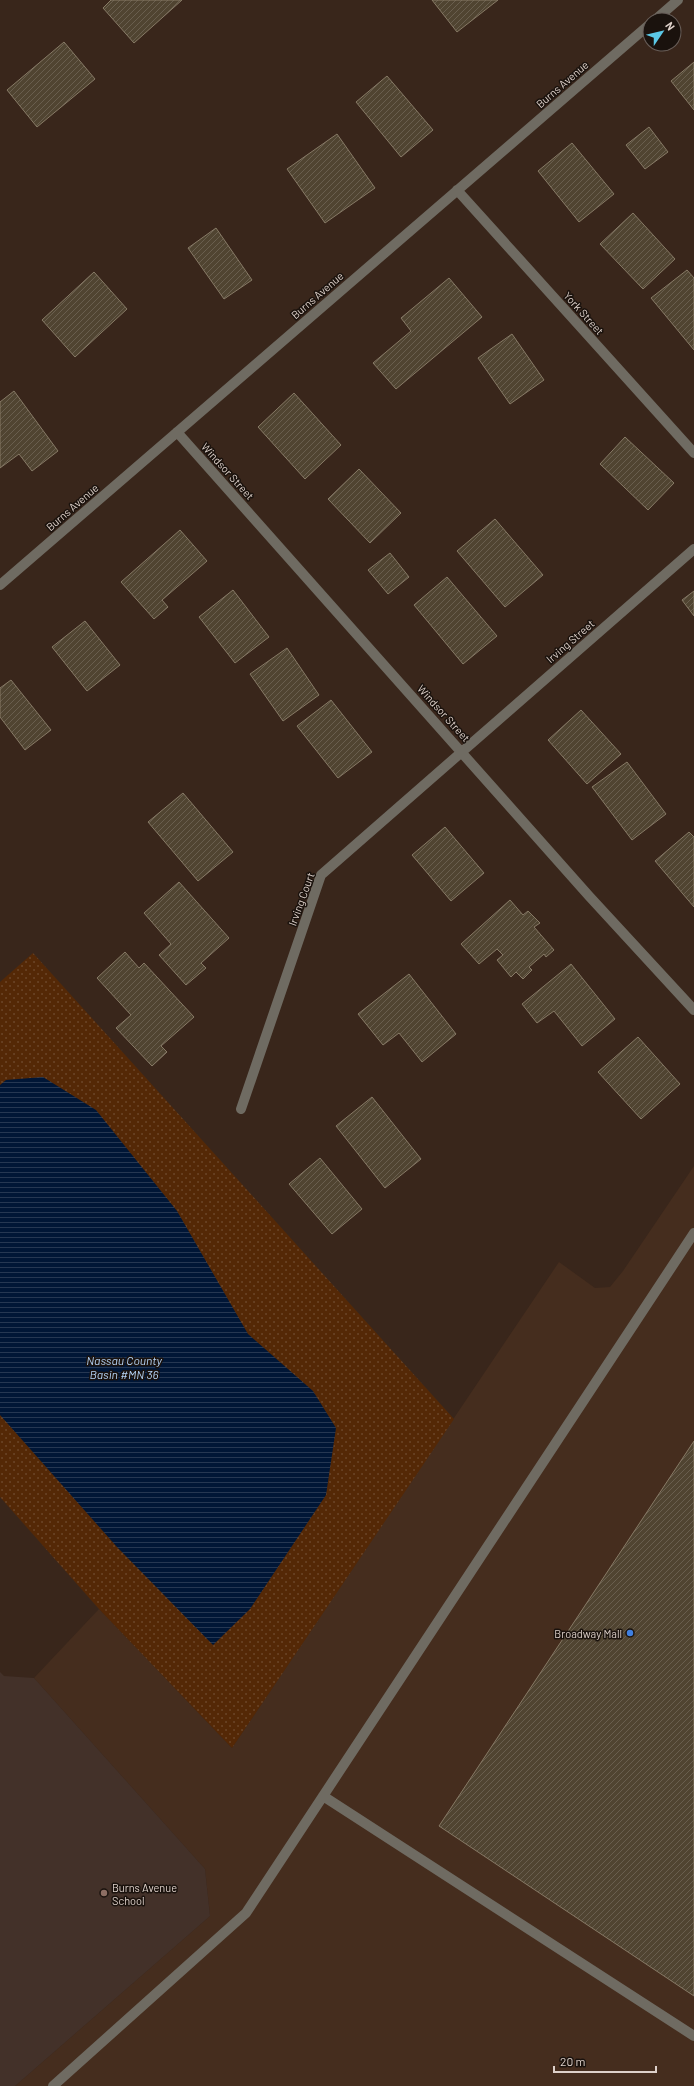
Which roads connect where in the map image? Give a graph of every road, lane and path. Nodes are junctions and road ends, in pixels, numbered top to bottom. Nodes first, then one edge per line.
1 (678, 0) edge
2 (664, 12) edge
3 (642, 31) edge
4 (457, 190) junction
5 (177, 432) junction
6 (694, 453) edge
7 (694, 550) edge
8 (0, 585) edge
9 (462, 752) junction
10 (694, 1010) edge
11 (241, 1108) dead end
12 (694, 1233) edge
13 (323, 1796) junction
14 (694, 2036) edge
15 (53, 2086) edge

1 - 2 street
3 - 4 street, Burns Avenue
4 - 5 street, Burns Avenue
4 - 6 street, York Street
5 - 8 street, Burns Avenue
5 - 9 street, Windsor Street
7 - 9 street, Irving Street
9 - 10 street, Windsor Street
9 - 11 street, Irving Court
12 - 13 street
13 - 14 street
13 - 15 street

